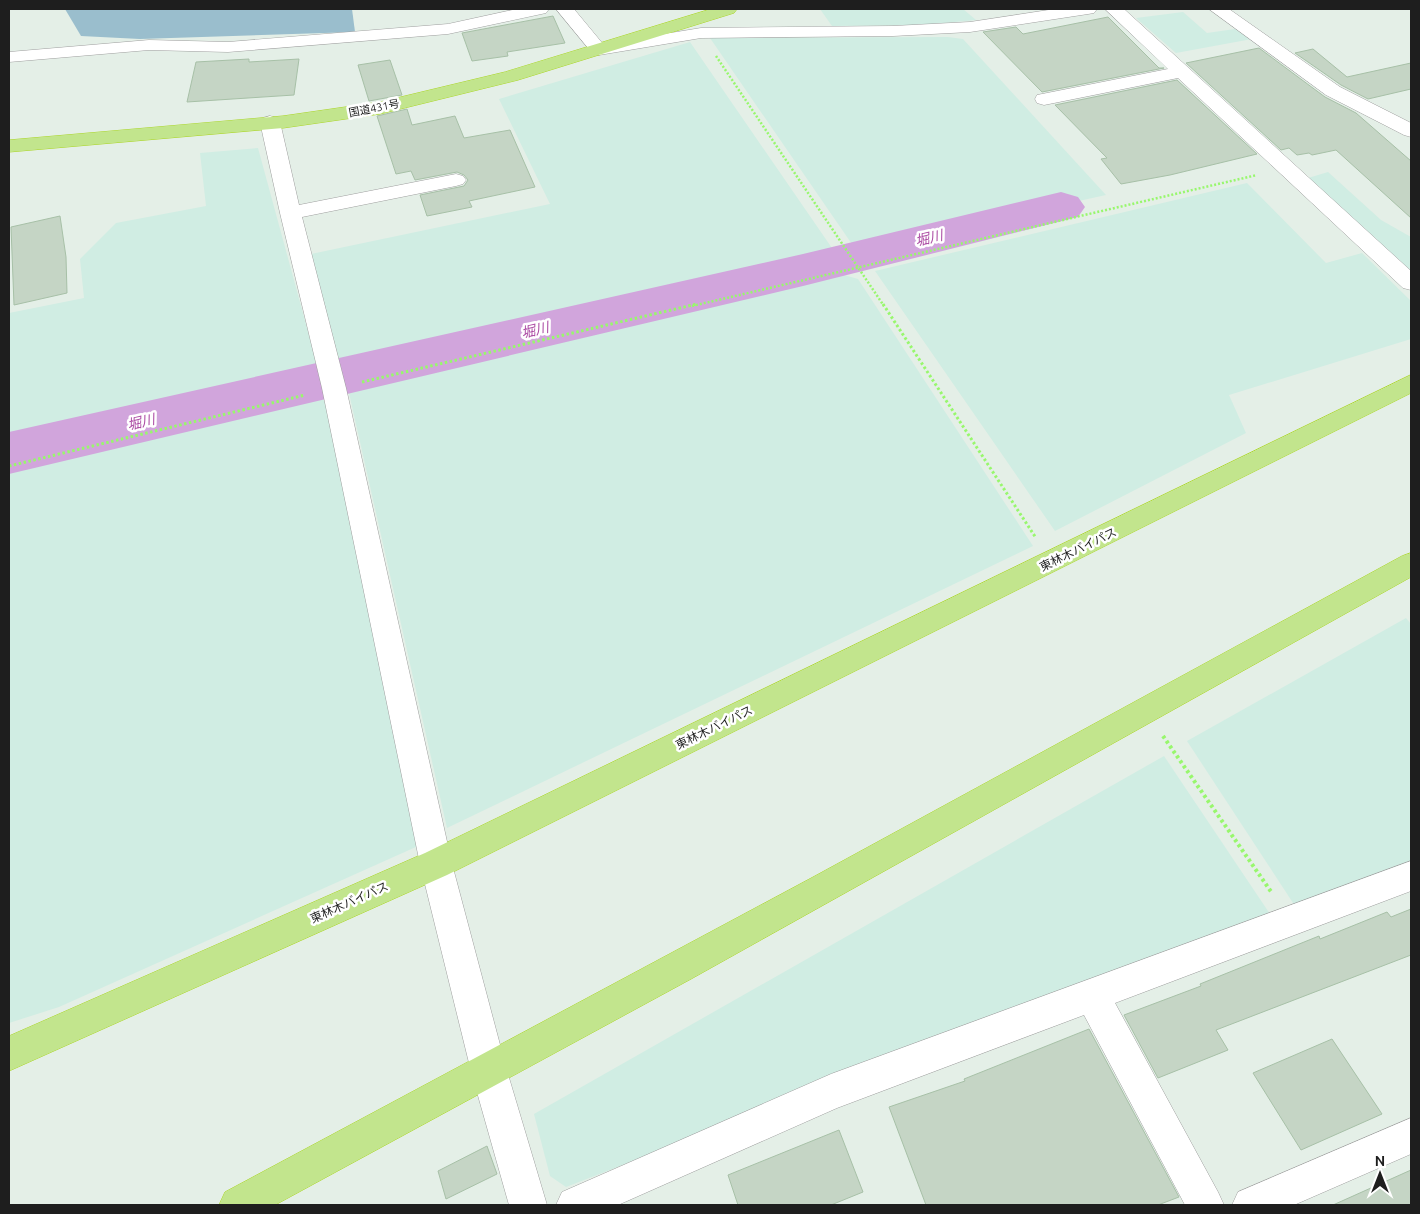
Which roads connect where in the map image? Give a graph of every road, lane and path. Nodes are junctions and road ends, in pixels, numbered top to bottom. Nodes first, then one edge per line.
1 (540, 9) edge
2 (565, 9) edge
3 (728, 9) edge
4 (1088, 9) edge
5 (1114, 9) edge
6 (1218, 9) edge
7 (700, 33) junction
8 (599, 50) junction
9 (9, 57) edge
10 (1182, 72) junction
11 (1044, 99) dead end
12 (270, 122) junction
13 (1411, 131) edge
14 (9, 146) edge
15 (1288, 168) junction
16 (456, 180) dead end
17 (290, 213) junction
18 (859, 267) junction
19 (1411, 283) edge
20 (1411, 383) edge
21 (334, 388) junction
22 (9, 466) edge
23 (1051, 562) junction
24 (1411, 564) edge
25 (1146, 711) junction
26 (436, 864) junction
27 (1411, 876) edge
28 (1291, 920) junction
29 (1092, 995) junction
30 (9, 1054) edge
31 (488, 1071) junction
32 (1411, 1136) edge
33 (238, 1205) edge
34 (528, 1205) edge
35 (575, 1205) edge
36 (1205, 1205) edge
37 (1251, 1205) edge

1 - 9 street
2 - 8 street
3 - 8 highway, 国道431号
4 - 7 street
5 - 10 street
6 - 13 street
7 - 8 street
7 - 18 path
8 - 12 highway, 国道431号
10 - 11 street
10 - 15 street
12 - 14 highway, 国道431号
12 - 17 street
15 - 18 path
15 - 19 street
16 - 17 street
17 - 21 street
18 - 21 path
18 - 23 path
20 - 23 highway, 東林木バイパス
21 - 22 path
21 - 26 street
23 - 26 highway, 東林木バイパス
24 - 25 highway
25 - 28 path
25 - 31 highway
26 - 30 highway, 東林木バイパス
26 - 31 street
27 - 28 street
28 - 29 street
29 - 35 street
29 - 36 street
31 - 33 highway
31 - 34 street
32 - 37 street

